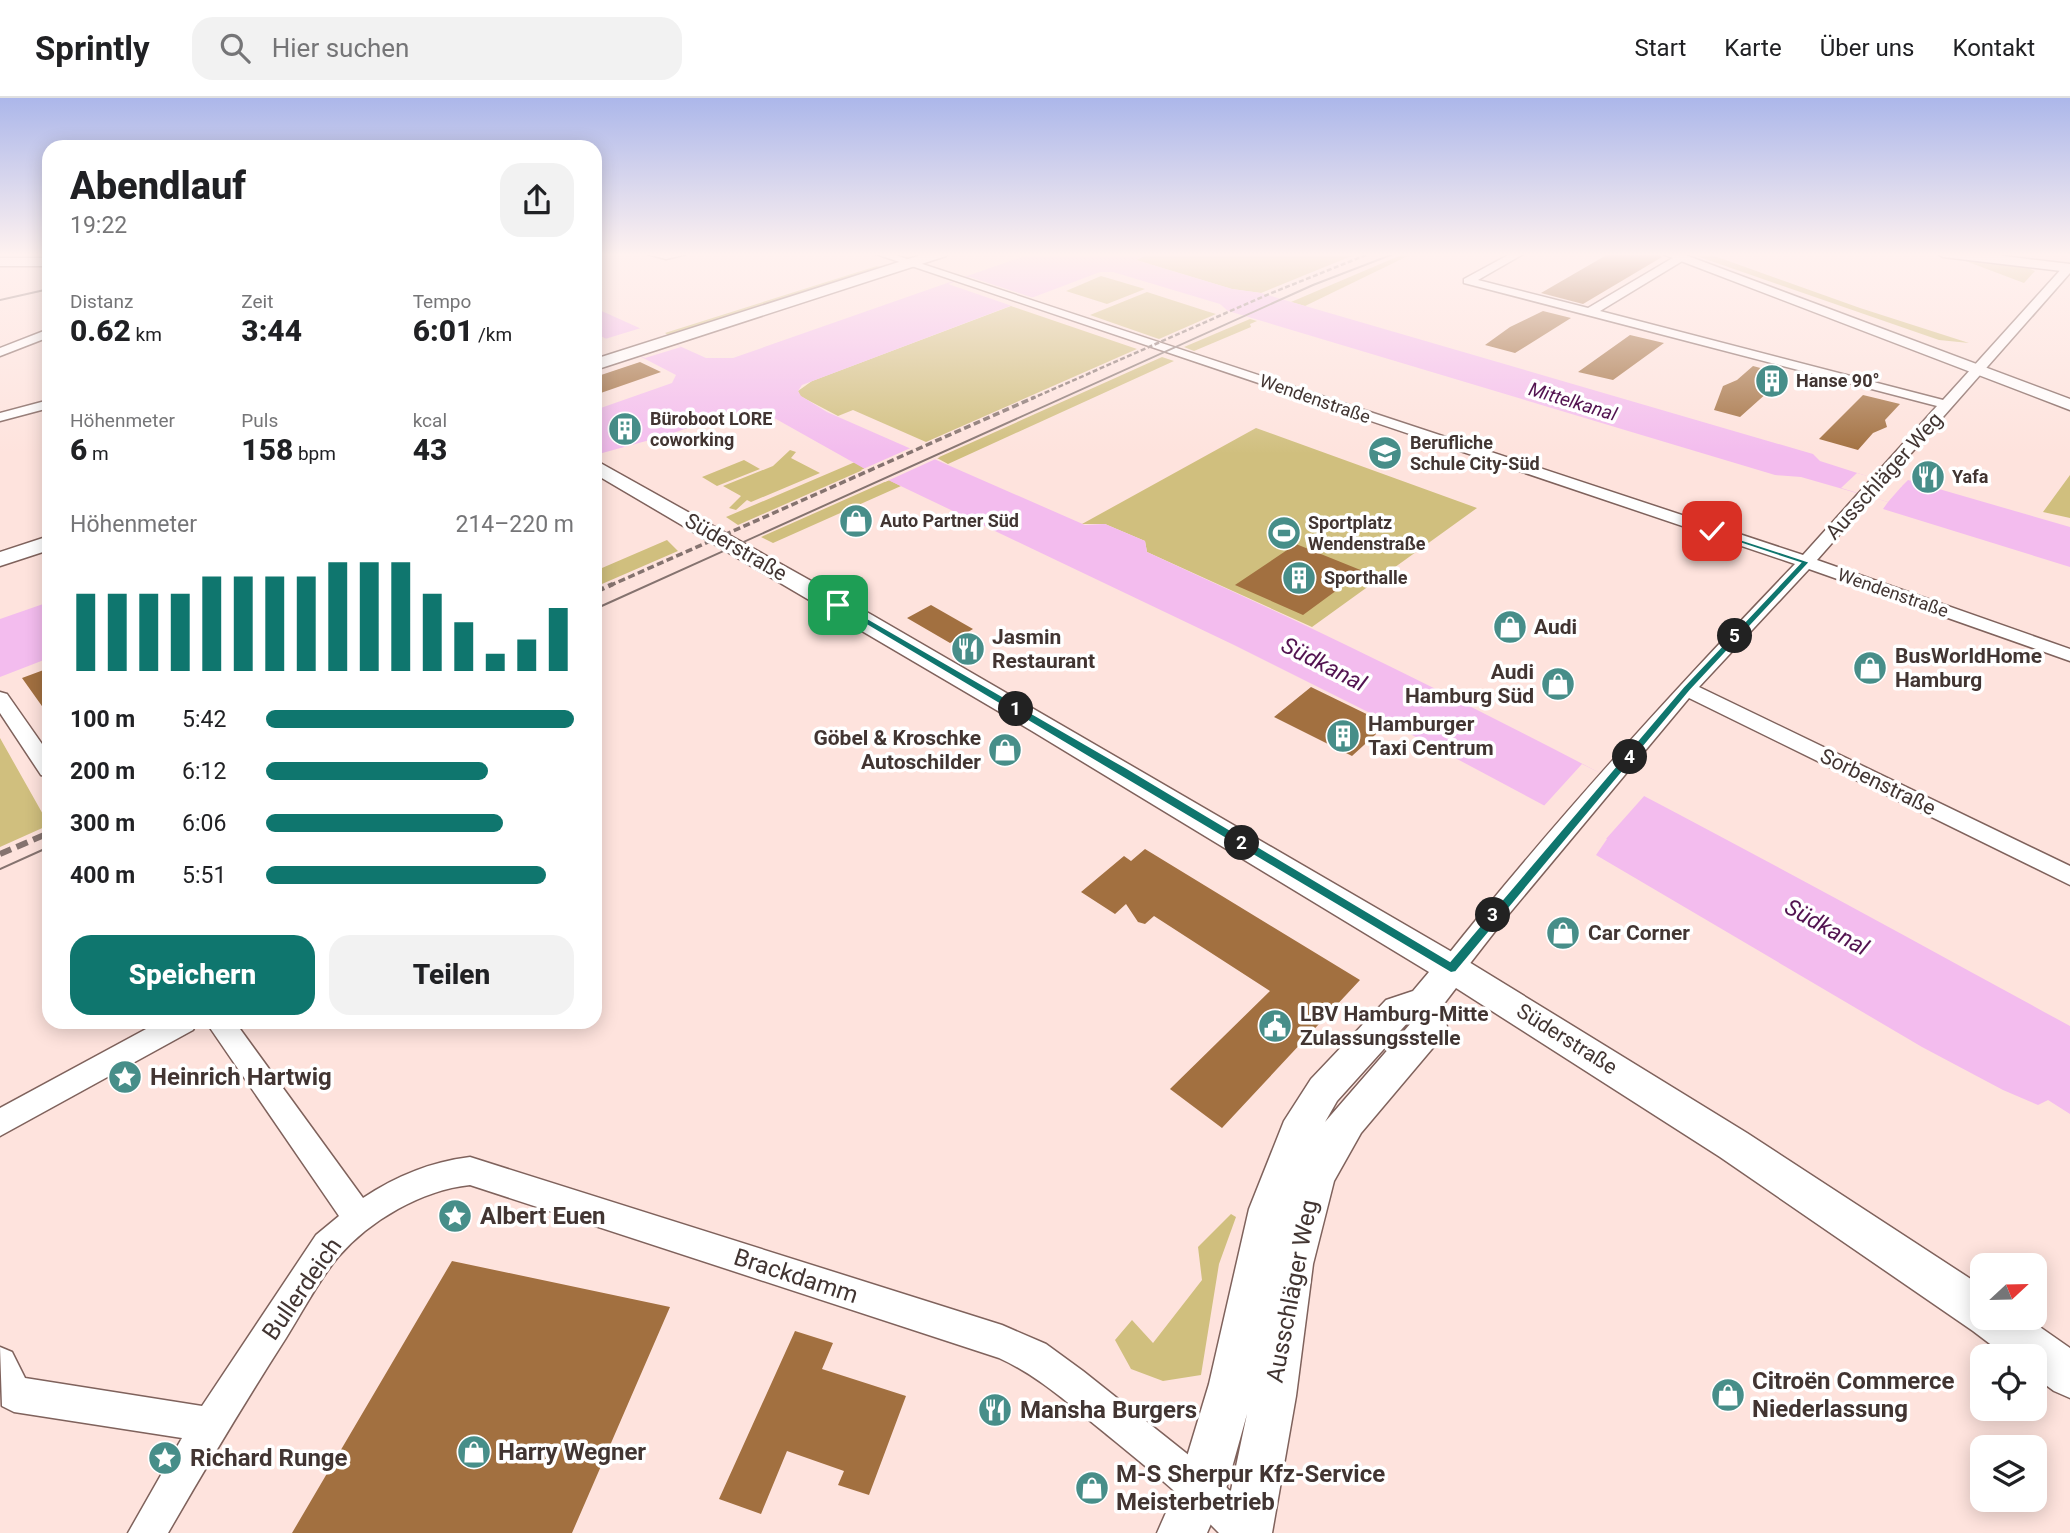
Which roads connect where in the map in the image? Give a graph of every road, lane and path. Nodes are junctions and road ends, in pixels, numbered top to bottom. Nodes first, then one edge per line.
1 (714, 320) edge
2 (1077, 320) edge
3 (1616, 320) edge
4 (1850, 320) edge
5 (2023, 320) edge
6 (42, 336) edge
7 (626, 349) junction
8 (0, 352) edge
9 (602, 352) edge
10 (602, 361) edge
11 (1981, 367) junction
12 (2070, 395) edge
13 (1948, 405) junction
14 (2070, 405) edge
15 (42, 406) edge
16 (0, 417) edge
17 (602, 470) edge
18 (42, 529) edge
19 (0, 542) edge
20 (42, 545) edge
21 (0, 559) edge
22 (1806, 562) junction
23 (2070, 655) edge
24 (1686, 689) junction
25 (0, 698) edge
26 (42, 761) edge
27 (2070, 876) edge
28 (1438, 985) junction
29 (170, 1029) edge
30 (225, 1029) edge
31 (0, 1123) edge
32 (359, 1219) junction
33 (1970, 1304) edge
34 (2007, 1330) edge
35 (0, 1364) edge
36 (2070, 1375) edge
37 (210, 1425) junction
38 (1202, 1489) junction
39 (147, 1533) edge
40 (1182, 1533) edge
41 (1246, 1533) edge

1 - 7 main road
2 - 22 street, Wendenstraße
3 - 13 street
4 - 11 main road
5 - 11 street, Ausschläger Weg
6 - 8 street
7 - 9 main road
7 - 10 main road
11 - 12 main road
11 - 13 street, Ausschläger Weg
11 - 14 main road
13 - 22 street, Ausschläger Weg
15 - 16 street
17 - 28 main road, Süderstraße
18 - 19 main road
20 - 21 main road
22 - 23 street, Wendenstraße
22 - 24 street, Ausschläger Weg
24 - 27 street, Sorbenstraße
24 - 28 street, Ausschläger Weg
25 - 26 street
28 - 33 main road, Süderstraße
28 - 38 main road, Ausschläger Weg
28 - 41 main road, Ausschläger Weg
29 - 31 street
30 - 32 street, Bullerdeich
32 - 37 street, Bullerdeich
32 - 38 street, Brackdamm
34 - 36 main road
35 - 37 street
37 - 39 street, Bullerdeich
38 - 40 main road, Ausschläger Weg
38 - 41 street, Brackdamm

